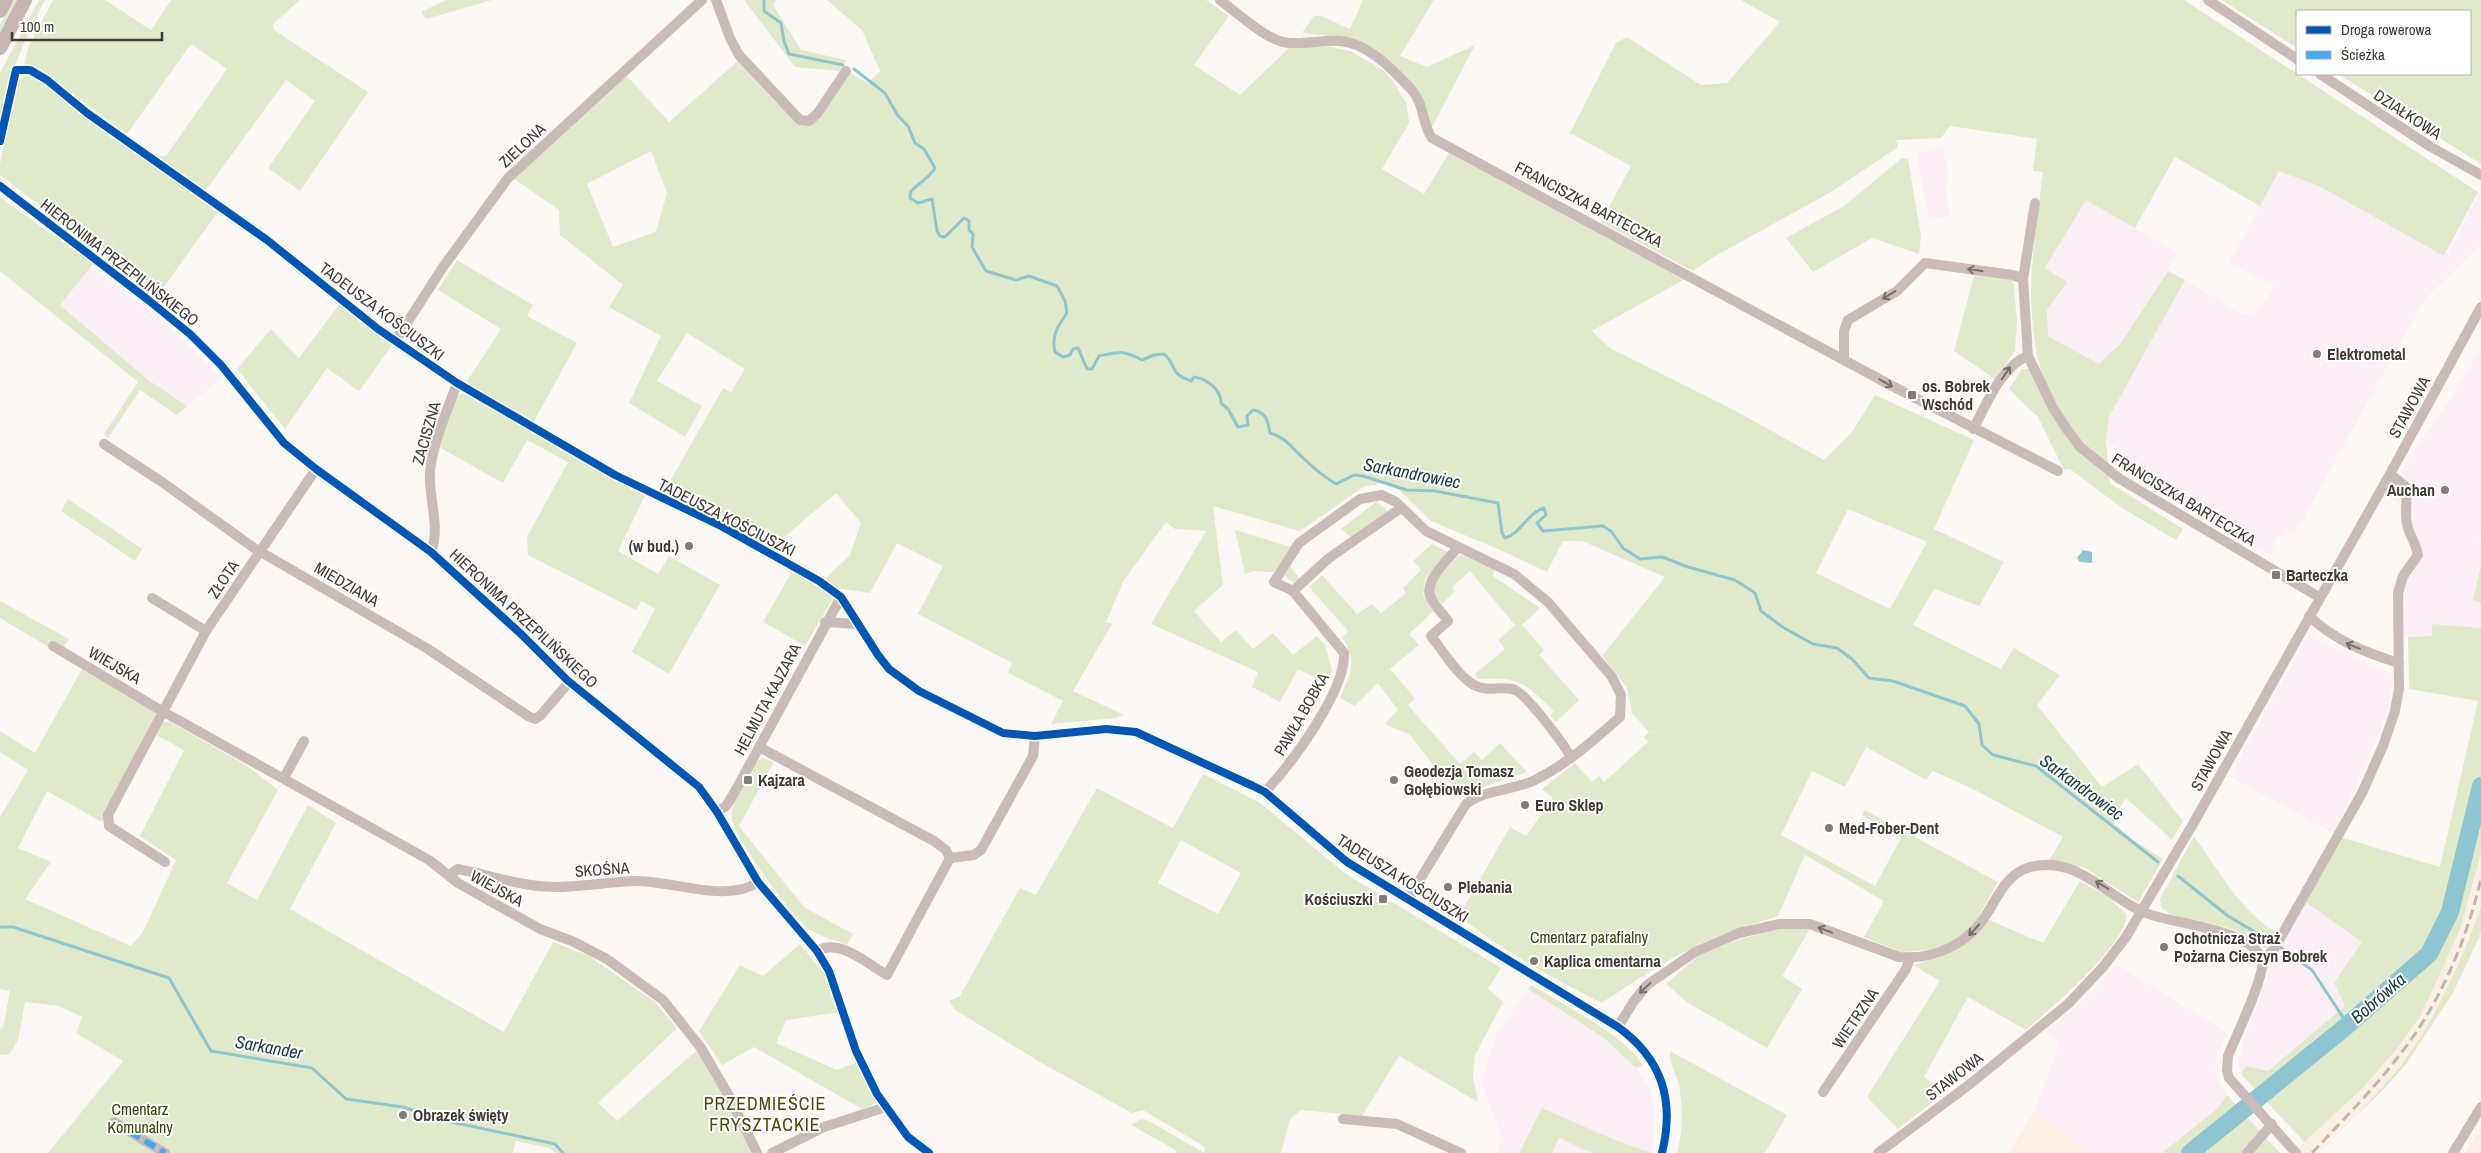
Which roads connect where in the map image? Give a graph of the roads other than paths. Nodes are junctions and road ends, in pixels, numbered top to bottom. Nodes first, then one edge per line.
1 (6, 0) edge
2 (25, 0) edge
3 (702, 0) edge
4 (716, 0) edge
5 (1220, 0) edge
6 (2208, 0) edge
7 (0, 11) edge
8 (0, 48) edge
9 (2296, 58) edge
10 (846, 71) dead end
11 (2322, 75) edge
12 (0, 141) edge
13 (2481, 175) edge
14 (0, 186) edge
15 (2035, 203) dead end
16 (2023, 279) junction
17 (2481, 307) edge
18 (396, 340) junction
19 (2028, 356) junction
20 (1844, 358) junction
21 (457, 383) junction
22 (1973, 429) junction
23 (104, 444) dead end
24 (316, 469) junction
25 (2058, 471) dead end
26 (2390, 474) junction
27 (1401, 508) junction
28 (1458, 547) junction
29 (260, 550) junction
30 (431, 552) junction
31 (1293, 592) junction
32 (841, 597) junction
33 (2319, 597) junction
34 (152, 598) dead end
35 (2309, 616) junction
36 (826, 622) junction
37 (857, 624) junction
38 (206, 631) junction
39 (53, 646) dead end
40 (2399, 662) junction
41 (569, 682) junction
42 (162, 710) junction
43 (1035, 736) junction
44 (304, 741) dead end
45 (759, 747) junction
46 (1571, 758) junction
47 (284, 778) junction
48 (1265, 792) junction
49 (717, 812) junction
50 (950, 858) junction
51 (165, 862) dead end
52 (448, 875) junction
53 (758, 882) junction
54 (1408, 899) junction
55 (2142, 912) junction
56 (817, 951) junction
57 (1910, 958) junction
58 (2262, 961) junction
59 (1618, 1027) junction
60 (1823, 1092) dead end
61 (2481, 1106) edge
62 (886, 1107) junction
63 (1342, 1119) dead end
64 (114, 1122) dead end
65 (2272, 1124) junction
66 (165, 1153) edge
67 (757, 1153) edge
68 (772, 1153) edge
69 (928, 1153) edge
70 (1461, 1153) edge
71 (1662, 1153) edge
72 (1878, 1153) edge
73 (2247, 1153) edge
74 (2296, 1153) edge
75 (2453, 1153) edge

1 - 7 highway
2 - 8 highway
3 - 18 street, ZIELONA
4 - 10 street
5 - 20 street, FRANCISZKA BARTECZKA
6 - 9 street
11 - 13 street, DZIAŁKOWA
12 - 18 street, TADEUSZA KOŚCIUSZKI
14 - 24 street, HIERONIMA PRZEPILIŃSKIEGO
15 - 16 street
16 - 19 street
16 -> 20 street
17 - 26 street, STAWOWA
18 - 21 street, TADEUSZA KOŚCIUSZKI
22 -> 19 street
19 - 33 street, FRANCISZKA BARTECZKA
20 -> 22 street, FRANCISZKA BARTECZKA
21 - 30 street, ZACISZNA
21 - 32 street, TADEUSZA KOŚCIUSZKI
22 - 25 street, FRANCISZKA BARTECZKA
23 - 29 street, MIEDZIANA
24 - 29 street, ZŁOTA
24 - 30 street, HIERONIMA PRZEPILIŃSKIEGO
26 - 33 street, STAWOWA
26 - 40 street
27 - 28 street
27 - 31 street
27 - 31 street, PAWŁA BOBKA
28 - 46 street
28 - 46 street
29 - 38 street, ZŁOTA
29 - 41 street, MIEDZIANA
30 - 41 street, HIERONIMA PRZEPILIŃSKIEGO
31 - 48 street, PAWŁA BOBKA
32 - 36 street, HELMUTA KAJZARA
32 - 37 street, TADEUSZA KOŚCIUSZKI
33 - 35 street, STAWOWA
34 - 38 street
40 -> 35 street
35 - 55 street, STAWOWA
36 - 37 street
36 - 45 street, HELMUTA KAJZARA
37 - 43 street, TADEUSZA KOŚCIUSZKI
38 - 42 street, ZŁOTA
39 - 42 street, WIEJSKA
40 - 58 street
41 - 49 street, HIERONIMA PRZEPILIŃSKIEGO
42 - 47 street, WIEJSKA
42 - 51 street
43 - 48 street, TADEUSZA KOŚCIUSZKI
43 - 50 street
44 - 47 street
45 - 49 street, HELMUTA KAJZARA
45 - 50 street
46 - 54 street
47 - 52 street, WIEJSKA
48 - 54 street, TADEUSZA KOŚCIUSZKI
49 - 53 street, HIERONIMA PRZEPILIŃSKIEGO
50 - 56 street
52 - 53 street, SKOŚNA
52 - 67 street, WIEJSKA
53 - 56 street, HIERONIMA PRZEPILIŃSKIEGO
54 - 59 street, TADEUSZA KOŚCIUSZKI
55 -> 57 street
55 - 58 street
55 - 72 street, STAWOWA
56 - 62 street, HIERONIMA PRZEPILIŃSKIEGO
57 -> 59 street
57 - 60 street, WIETRZNA
58 - 65 street
59 - 71 street, TADEUSZA KOŚCIUSZKI
61 - 75 street
62 - 68 street
62 - 69 street, HIERONIMA PRZEPILIŃSKIEGO
63 - 70 street
64 - 66 street
65 - 73 street
65 - 74 street

